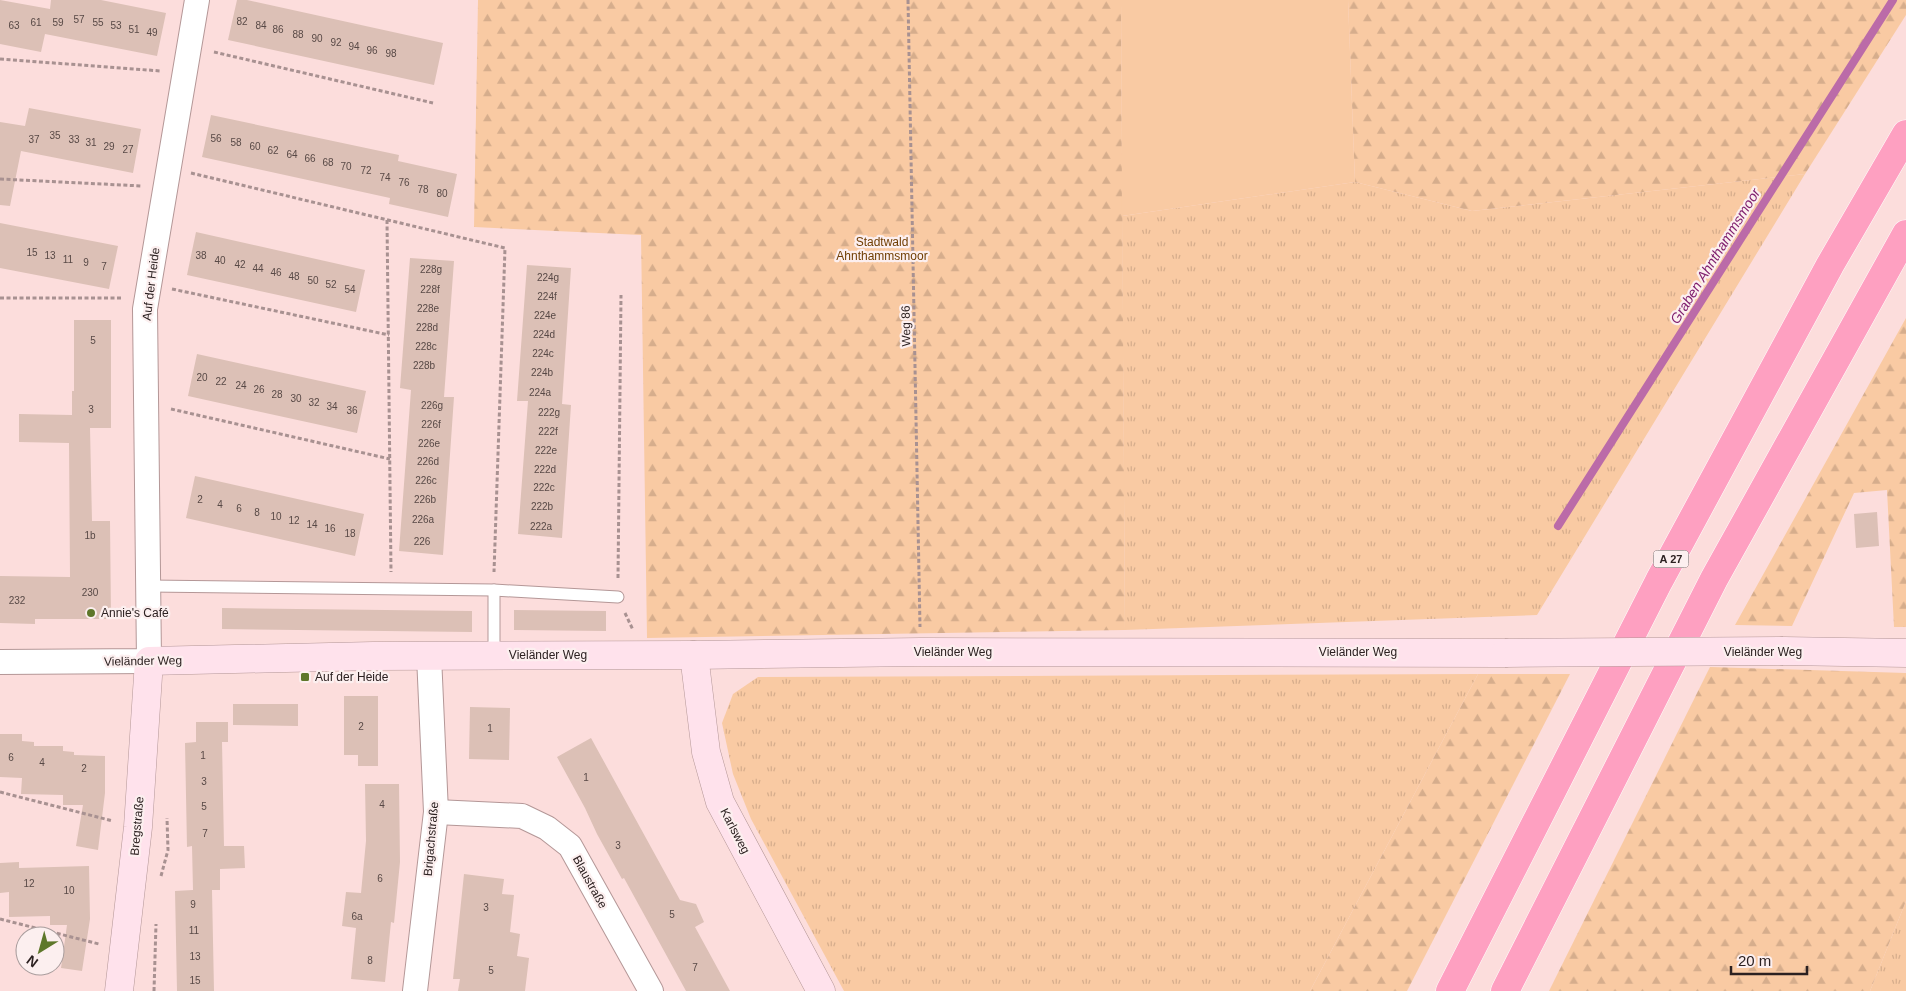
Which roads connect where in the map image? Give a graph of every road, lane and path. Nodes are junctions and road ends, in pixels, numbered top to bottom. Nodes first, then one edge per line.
1 (196, 0) edge
2 (908, 0) edge
3 (189, 47) junction
4 (0, 59) edge
5 (184, 73) junction
6 (434, 103) dead end
7 (1906, 134) edge
8 (167, 177) junction
9 (0, 179) edge
10 (387, 220) junction
11 (1906, 234) edge
12 (148, 291) junction
13 (621, 294) dead end
14 (0, 298) edge
15 (389, 334) junction
16 (146, 404) junction
17 (390, 459) junction
18 (149, 586) junction
19 (391, 589) junction
20 (494, 590) junction
21 (618, 597) junction
22 (921, 652) junction
23 (1906, 653) edge
24 (494, 655) junction
25 (646, 655) junction
26 (694, 655) junction
27 (429, 656) junction
28 (149, 661) junction
29 (0, 662) edge
30 (0, 792) edge
31 (436, 812) junction
32 (138, 827) junction
33 (0, 919) edge
34 (124, 950) junction
35 (119, 991) edge
36 (415, 991) edge
37 (652, 991) edge
38 (821, 991) edge
39 (1450, 991) edge
40 (1505, 991) edge

1 - 3 street, Auf der Heide
2 - 22 path, Weg 86
3 - 5 street, Auf der Heide
3 - 6 path
4 - 5 path
5 - 8 street, Auf der Heide
7 - 39 highway, A 27
8 - 9 path
8 - 10 path
8 - 12 street, Auf der Heide
10 - 15 path
10 - 20 path
11 - 40 highway
12 - 14 path
12 - 15 path
12 - 16 street, Auf der Heide
13 - 21 path
15 - 17 path
16 - 17 path
16 - 18 street, Auf der Heide
17 - 19 path
18 - 19 lane
18 - 28 street, Auf der Heide
19 - 20 lane
20 - 21 lane
20 - 24 lane
21 - 25 path
22 - 23 street, Vieländer Weg, bridge
22 - 26 street, Vieländer Weg
24 - 25 street, Vieländer Weg
24 - 27 street, Vieländer Weg
25 - 26 street, Vieländer Weg
26 - 38 street, Karlsweg
27 - 28 street, Vieländer Weg
27 - 31 street, Brigachstraße
28 - 29 street, Vieländer Weg
28 - 32 street, Bregstraße
30 - 32 path
31 - 36 street, Brigachstraße
31 - 37 street, Blaustraße
32 - 34 street, Bregstraße
33 - 34 path
34 - 35 street, Bregstraße

